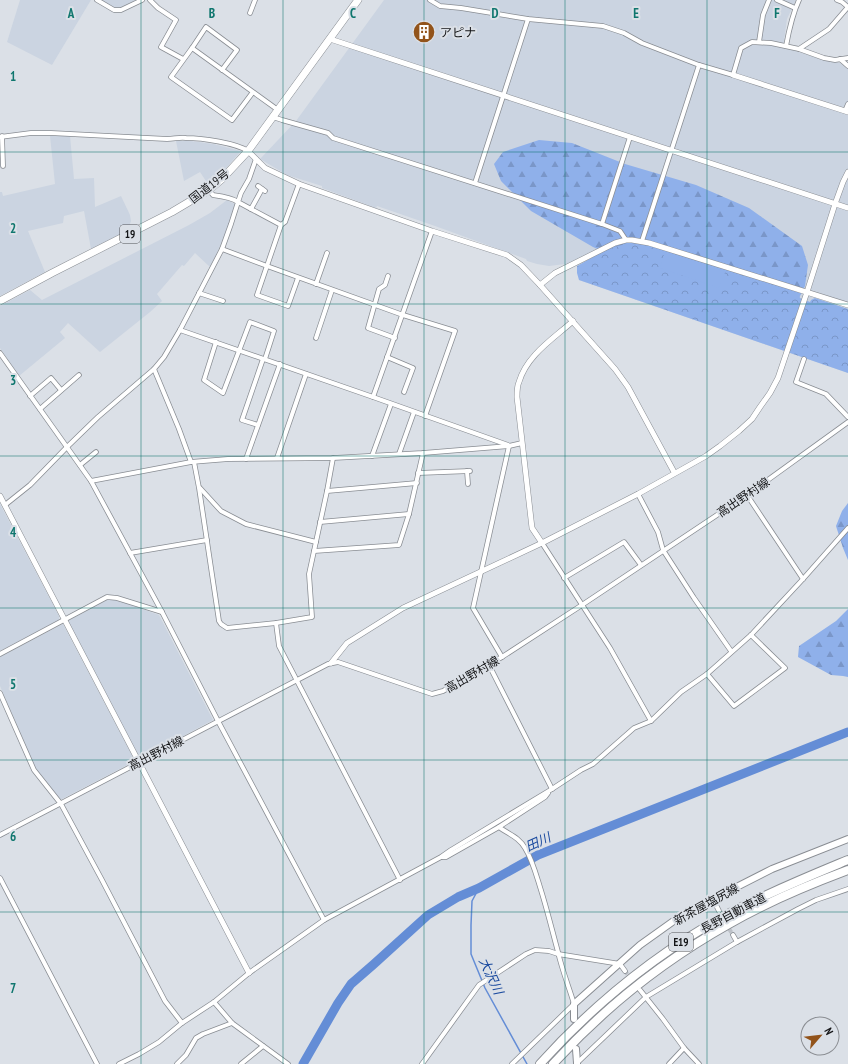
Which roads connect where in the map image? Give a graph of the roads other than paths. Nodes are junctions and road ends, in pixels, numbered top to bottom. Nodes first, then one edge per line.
1 (97, 0) edge
2 (142, 0) edge
3 (150, 0) edge
4 (255, 0) edge
5 (358, 0) edge
6 (430, 0) edge
7 (769, 0) edge
8 (777, 0) edge
9 (799, 0) edge
10 (837, 0) edge
11 (848, 7) edge
12 (795, 8) junction
13 (250, 13) dead end
14 (528, 19) junction
15 (330, 39) junction
16 (759, 42) junction
17 (786, 46) junction
18 (192, 48) junction
19 (799, 49) junction
20 (848, 58) edge
21 (840, 59) junction
22 (183, 60) junction
23 (699, 65) junction
24 (848, 66) edge
25 (222, 70) junction
26 (733, 76) junction
27 (253, 92) junction
28 (503, 96) junction
29 (848, 104) edge
30 (278, 110) junction
31 (847, 112) edge
32 (273, 116) junction
33 (1, 136) edge
34 (630, 138) junction
35 (248, 151) junction
36 (671, 151) junction
37 (256, 159) junction
38 (3, 166) dead end
39 (848, 172) edge
40 (475, 183) junction
41 (299, 184) junction
42 (262, 189) dead end
43 (209, 190) junction
44 (238, 202) junction
45 (835, 204) junction
46 (848, 208) edge
47 (251, 209) junction
48 (602, 224) junction
49 (280, 225) junction
50 (432, 231) junction
51 (626, 240) junction
52 (642, 241) junction
53 (222, 248) junction
54 (327, 253) dead end
55 (267, 266) junction
56 (388, 276) dead end
57 (298, 278) junction
58 (316, 284) junction
59 (540, 285) junction
60 (332, 290) junction
61 (807, 292) junction
62 (199, 293) junction
63 (0, 301) edge
64 (223, 301) dead end
65 (374, 305) junction
66 (848, 306) edge
67 (403, 316) junction
68 (573, 321) junction
69 (180, 330) junction
70 (316, 338) dead end
71 (395, 338) junction
72 (216, 342) junction
73 (239, 351) junction
74 (0, 354) edge
75 (388, 357) junction
76 (264, 359) junction
77 (804, 359) dead end
78 (280, 364) junction
79 (154, 369) junction
80 (306, 374) junction
81 (79, 375) dead end
82 (61, 390) junction
83 (404, 392) dead end
84 (30, 396) junction
85 (373, 397) junction
86 (391, 404) junction
87 (40, 409) junction
88 (414, 412) junction
89 (425, 416) junction
90 (848, 417) edge
91 (848, 422) edge
92 (258, 425) junction
93 (522, 443) junction
94 (67, 446) junction
95 (509, 446) junction
96 (96, 452) dead end
97 (424, 453) junction
98 (399, 454) junction
99 (372, 456) junction
100 (277, 458) junction
101 (333, 458) junction
102 (246, 459) junction
103 (192, 462) junction
104 (80, 465) junction
105 (674, 472) junction
106 (418, 473) junction
107 (91, 481) junction
108 (417, 482) junction
109 (468, 484) dead end
110 (199, 488) junction
111 (327, 491) junction
112 (638, 494) junction
113 (747, 495) junction
114 (0, 496) edge
115 (5, 505) junction
116 (409, 514) junction
117 (320, 522) junction
118 (848, 528) edge
119 (207, 540) junction
120 (316, 542) junction
121 (542, 543) junction
122 (663, 550) junction
123 (314, 551) junction
124 (130, 553) junction
125 (641, 565) junction
126 (481, 572) junction
127 (564, 578) junction
128 (802, 579) junction
129 (582, 605) junction
130 (162, 612) junction
131 (64, 620) junction
132 (276, 623) junction
133 (751, 634) junction
134 (731, 651) junction
135 (0, 654) edge
136 (502, 657) junction
137 (331, 663) junction
138 (488, 665) junction
139 (707, 674) junction
140 (296, 680) junction
141 (0, 692) edge
142 (218, 721) junction
143 (651, 721) junction
144 (139, 762) junction
145 (552, 789) junction
146 (61, 804) junction
147 (499, 827) junction
148 (0, 835) edge
149 (848, 839) edge
150 (441, 857) junction
151 (848, 860) edge
152 (848, 870) edge
153 (0, 878) edge
154 (400, 880) junction
155 (848, 889) edge
156 (713, 899) junction
157 (719, 911) dead end
158 (324, 920) junction
159 (733, 935) tunnel mouth
160 (737, 942) junction
161 (558, 954) junction
162 (620, 964) junction
163 (626, 971) tunnel mouth
164 (250, 973) junction
165 (640, 990) tunnel mouth
166 (646, 997) junction
167 (214, 1002) junction
168 (574, 1004) junction
169 (574, 1019) dead end
170 (182, 1023) junction
171 (232, 1023) junction
172 (263, 1046) junction
173 (684, 1048) junction
174 (576, 1049) dead end
175 (97, 1064) edge
176 (119, 1064) edge
177 (177, 1064) edge
178 (241, 1064) edge
179 (288, 1064) edge
180 (422, 1064) edge
181 (512, 1064) edge
182 (541, 1064) edge
183 (553, 1064) edge
184 (576, 1064) edge
185 (669, 1064) edge
186 (699, 1064) edge

1 - 2 street
3 - 22 street
4 - 13 street
5 - 15 highway, 国道19号 / 19
6 - 14 street
7 - 16 street
8 - 12 street
9 - 12 street
10 - 11 street
11 - 19 street
12 - 17 street
14 - 23 street
14 - 28 street
15 - 28 street
15 - 30 highway, 国道19号 / 19
16 - 17 street
16 - 26 street
17 - 19 street
18 - 22 street
18 - 25 street
18 - 25 street
19 - 21 street
20 - 21 street
21 - 24 street
22 - 27 street
23 - 26 street
23 - 36 street
25 - 27 street
26 - 31 street
27 - 30 street
28 - 34 street
28 - 40 street
29 - 31 street
30 - 32 highway, 国道19号 / 19
32 - 35 highway, 国道19号 / 19
32 - 40 street
33 - 35 street
33 - 38 street
34 - 36 street
34 - 48 street
35 - 37 street
35 - 43 highway, 国道19号 / 19
36 - 45 street
36 - 52 street
37 - 41 street
37 - 44 street
39 - 45 street
40 - 48 street
41 - 49 street
41 - 50 street
42 - 47 street
43 - 44 street
43 - 63 highway, 国道19号 / 19
44 - 47 street
44 - 53 street
45 - 46 street
45 - 61 street
47 - 49 street
48 - 51 street
49 - 55 street
50 - 59 street
50 - 67 street
51 - 52 street
51 - 59 street
52 - 61 street
53 - 55 street
53 - 62 street
54 - 58 street
55 - 57 street
55 - 57 street
56 - 65 street
57 - 58 street
58 - 60 street
59 - 68 street
60 - 65 street
60 - 70 street
61 - 66 street
61 - 105 street
62 - 64 street
62 - 69 street
65 - 67 street
65 - 71 street
67 - 71 street
67 - 89 street
68 - 93 street
68 - 105 street
69 - 72 street
69 - 79 street
71 - 75 street
72 - 73 street
72 - 73 street
73 - 76 street
73 - 76 street
74 - 84 street
75 - 83 street
75 - 85 street
76 - 78 street
76 - 92 street
77 - 90 street
78 - 80 street
78 - 92 street
79 - 94 street
79 - 103 street
80 - 85 street
80 - 100 street
81 - 82 street
82 - 84 street
82 - 87 street
84 - 87 street
85 - 86 street
86 - 88 street
86 - 99 street
87 - 94 street
88 - 89 street
88 - 98 street
89 - 95 street
91 - 113 street, 高出野村線
92 - 102 street
93 - 95 street
93 - 121 street
94 - 104 street
94 - 115 street
95 - 97 street
95 - 126 street
96 - 104 street
97 - 98 street
97 - 106 street
98 - 99 street
99 - 101 street
100 - 101 street
100 - 102 street
101 - 111 street
102 - 103 street
103 - 107 street
103 - 110 street
104 - 107 street
105 - 112 street
106 - 108 street
106 - 109 street
107 - 124 street
108 - 111 street
108 - 116 street
110 - 119 street
110 - 120 street
111 - 117 street
112 - 121 street
112 - 122 street
113 - 122 street, 高出野村線
113 - 128 street
114 - 115 street
115 - 131 street
116 - 117 street
116 - 123 street
117 - 120 street
118 - 128 street
119 - 124 street
119 - 132 street
120 - 123 street
121 - 126 street
121 - 127 street
122 - 125 street, 高出野村線
122 - 134 street
123 - 132 street
124 - 130 street
125 - 127 street
125 - 129 street, 高出野村線
126 - 136 street
126 - 137 street
127 - 129 street
128 - 133 street
129 - 136 street, 高出野村線
129 - 143 street
130 - 131 street
130 - 142 street
131 - 135 street
131 - 144 street
132 - 140 street
133 - 134 street
133 - 139 street
134 - 139 street
136 - 138 street, 高出野村線
137 - 138 street, 高出野村線
137 - 140 street, 高出野村線
138 - 145 street
139 - 143 street
140 - 142 street, 高出野村線
140 - 154 street
141 - 146 street
142 - 144 street, 高出野村線
142 - 158 street
143 - 145 street
144 - 146 street, 高出野村線
144 - 164 street
145 - 147 street
145 - 150 street
146 - 148 street, 高出野村線
146 - 170 street
147 - 150 street
147 - 161 street
149 - 156 main road, 新茶屋塩尻線
150 - 154 street
151 - 182 highway, 長野自動車道 / E19
152 - 183 highway, 長野自動車道 / E19
153 - 175 street
154 - 158 street
155 - 160 street
156 - 157 street
156 - 162 main road, 新茶屋塩尻線
158 - 164 street
159 - 160 street
160 - 166 street
161 - 162 street
161 - 168 street
161 - 180 street
162 - 163 street
162 - 168 main road, 新茶屋塩尻線
164 - 167 street
165 - 166 street
166 - 173 street
166 - 184 street
167 - 170 street
167 - 171 street
168 - 169 main road
168 - 181 street
170 - 176 street
171 - 172 street
171 - 177 street
172 - 178 street
172 - 179 street
173 - 185 street
173 - 186 street
174 - 184 main road

